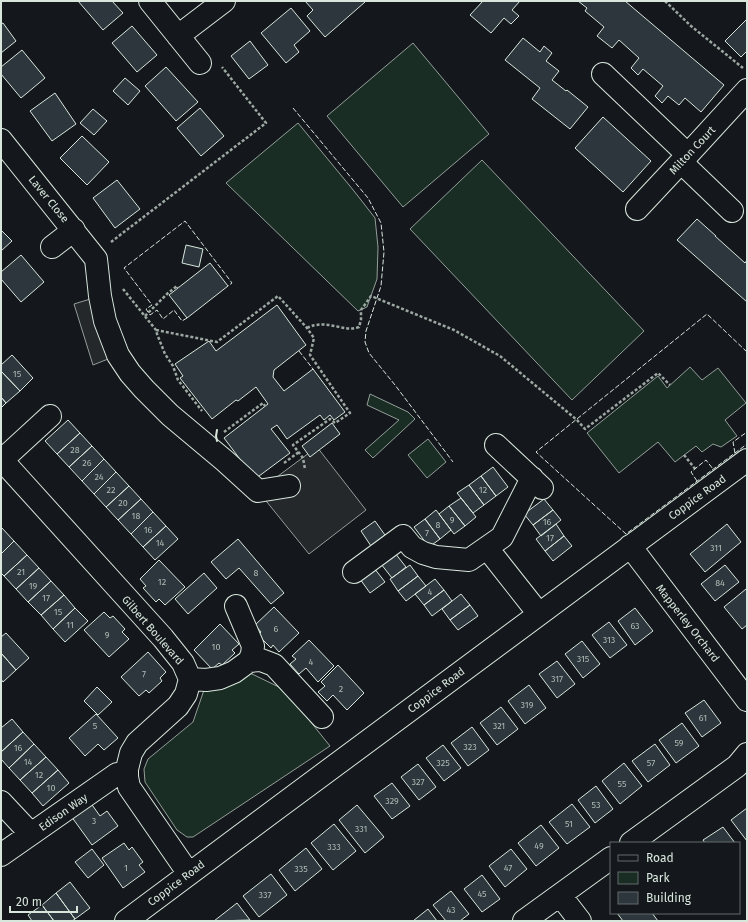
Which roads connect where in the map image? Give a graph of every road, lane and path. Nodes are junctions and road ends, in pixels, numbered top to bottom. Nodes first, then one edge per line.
1 (150, 1) edge
2 (224, 1) edge
3 (665, 1) edge
4 (178, 36) junction
5 (200, 63) joint
6 (747, 70) edge
7 (603, 74) dead end
8 (747, 90) edge
9 (1, 140) edge
10 (684, 159) junction
11 (637, 209) dead end
12 (732, 211) dead end
13 (74, 230) junction
14 (52, 247) dead end
15 (94, 257) junction
16 (119, 283) dead end
17 (178, 288) dead end
18 (145, 316) junction
19 (307, 328) junction
20 (156, 330) junction
21 (670, 385) dead end
22 (265, 406) dead end
23 (206, 415) dead end
24 (50, 416) dead end
25 (222, 427) dead end
26 (496, 445) dead end
27 (747, 460) edge
28 (1, 461) edge
29 (297, 479) joint
30 (495, 543) junction
31 (630, 546) junction
32 (354, 572) dead end
33 (236, 606) dead end
34 (539, 614) junction
35 (249, 661) junction
36 (190, 679) junction
37 (747, 700) edge
38 (322, 717) dead end
39 (747, 754) edge
40 (127, 774) junction
41 (1, 802) edge
42 (31, 834) junction
43 (632, 842) edge
44 (1, 855) edge
45 (610, 859) edge
46 (189, 874) junction
47 (560, 895) junction
48 (126, 921) edge
49 (524, 921) edge
50 (580, 921) edge

1 - 4 street
2 - 4 street
3 - 6 path
4 - 5 street
5 - 15 path
7 - 10 street
8 - 10 street, Milton Court
9 - 13 street, Laver Close
10 - 11 street, Milton Court
10 - 12 street
13 - 14 street
13 - 15 street, Laver Close
15 - 29 street
16 - 18 path
17 - 18 path
18 - 20 path
19 - 20 path
19 - 21 path
19 - 29 path
20 - 23 path
22 - 25 path
24 - 28 street
26 - 30 street
27 - 31 street, Coppice Road
28 - 36 street, Gilbert Boulevard
30 - 32 street
30 - 34 street
31 - 34 street, Coppice Road
31 - 37 street, Mapperley Orchard
33 - 35 street
34 - 46 street, Coppice Road
35 - 36 street
35 - 38 street
36 - 40 street
39 - 43 street
40 - 42 street, Edison Way
40 - 46 street
41 - 42 street
42 - 44 street, Edison Way
45 - 47 street
46 - 48 street, Coppice Road
47 - 49 street
47 - 50 street

